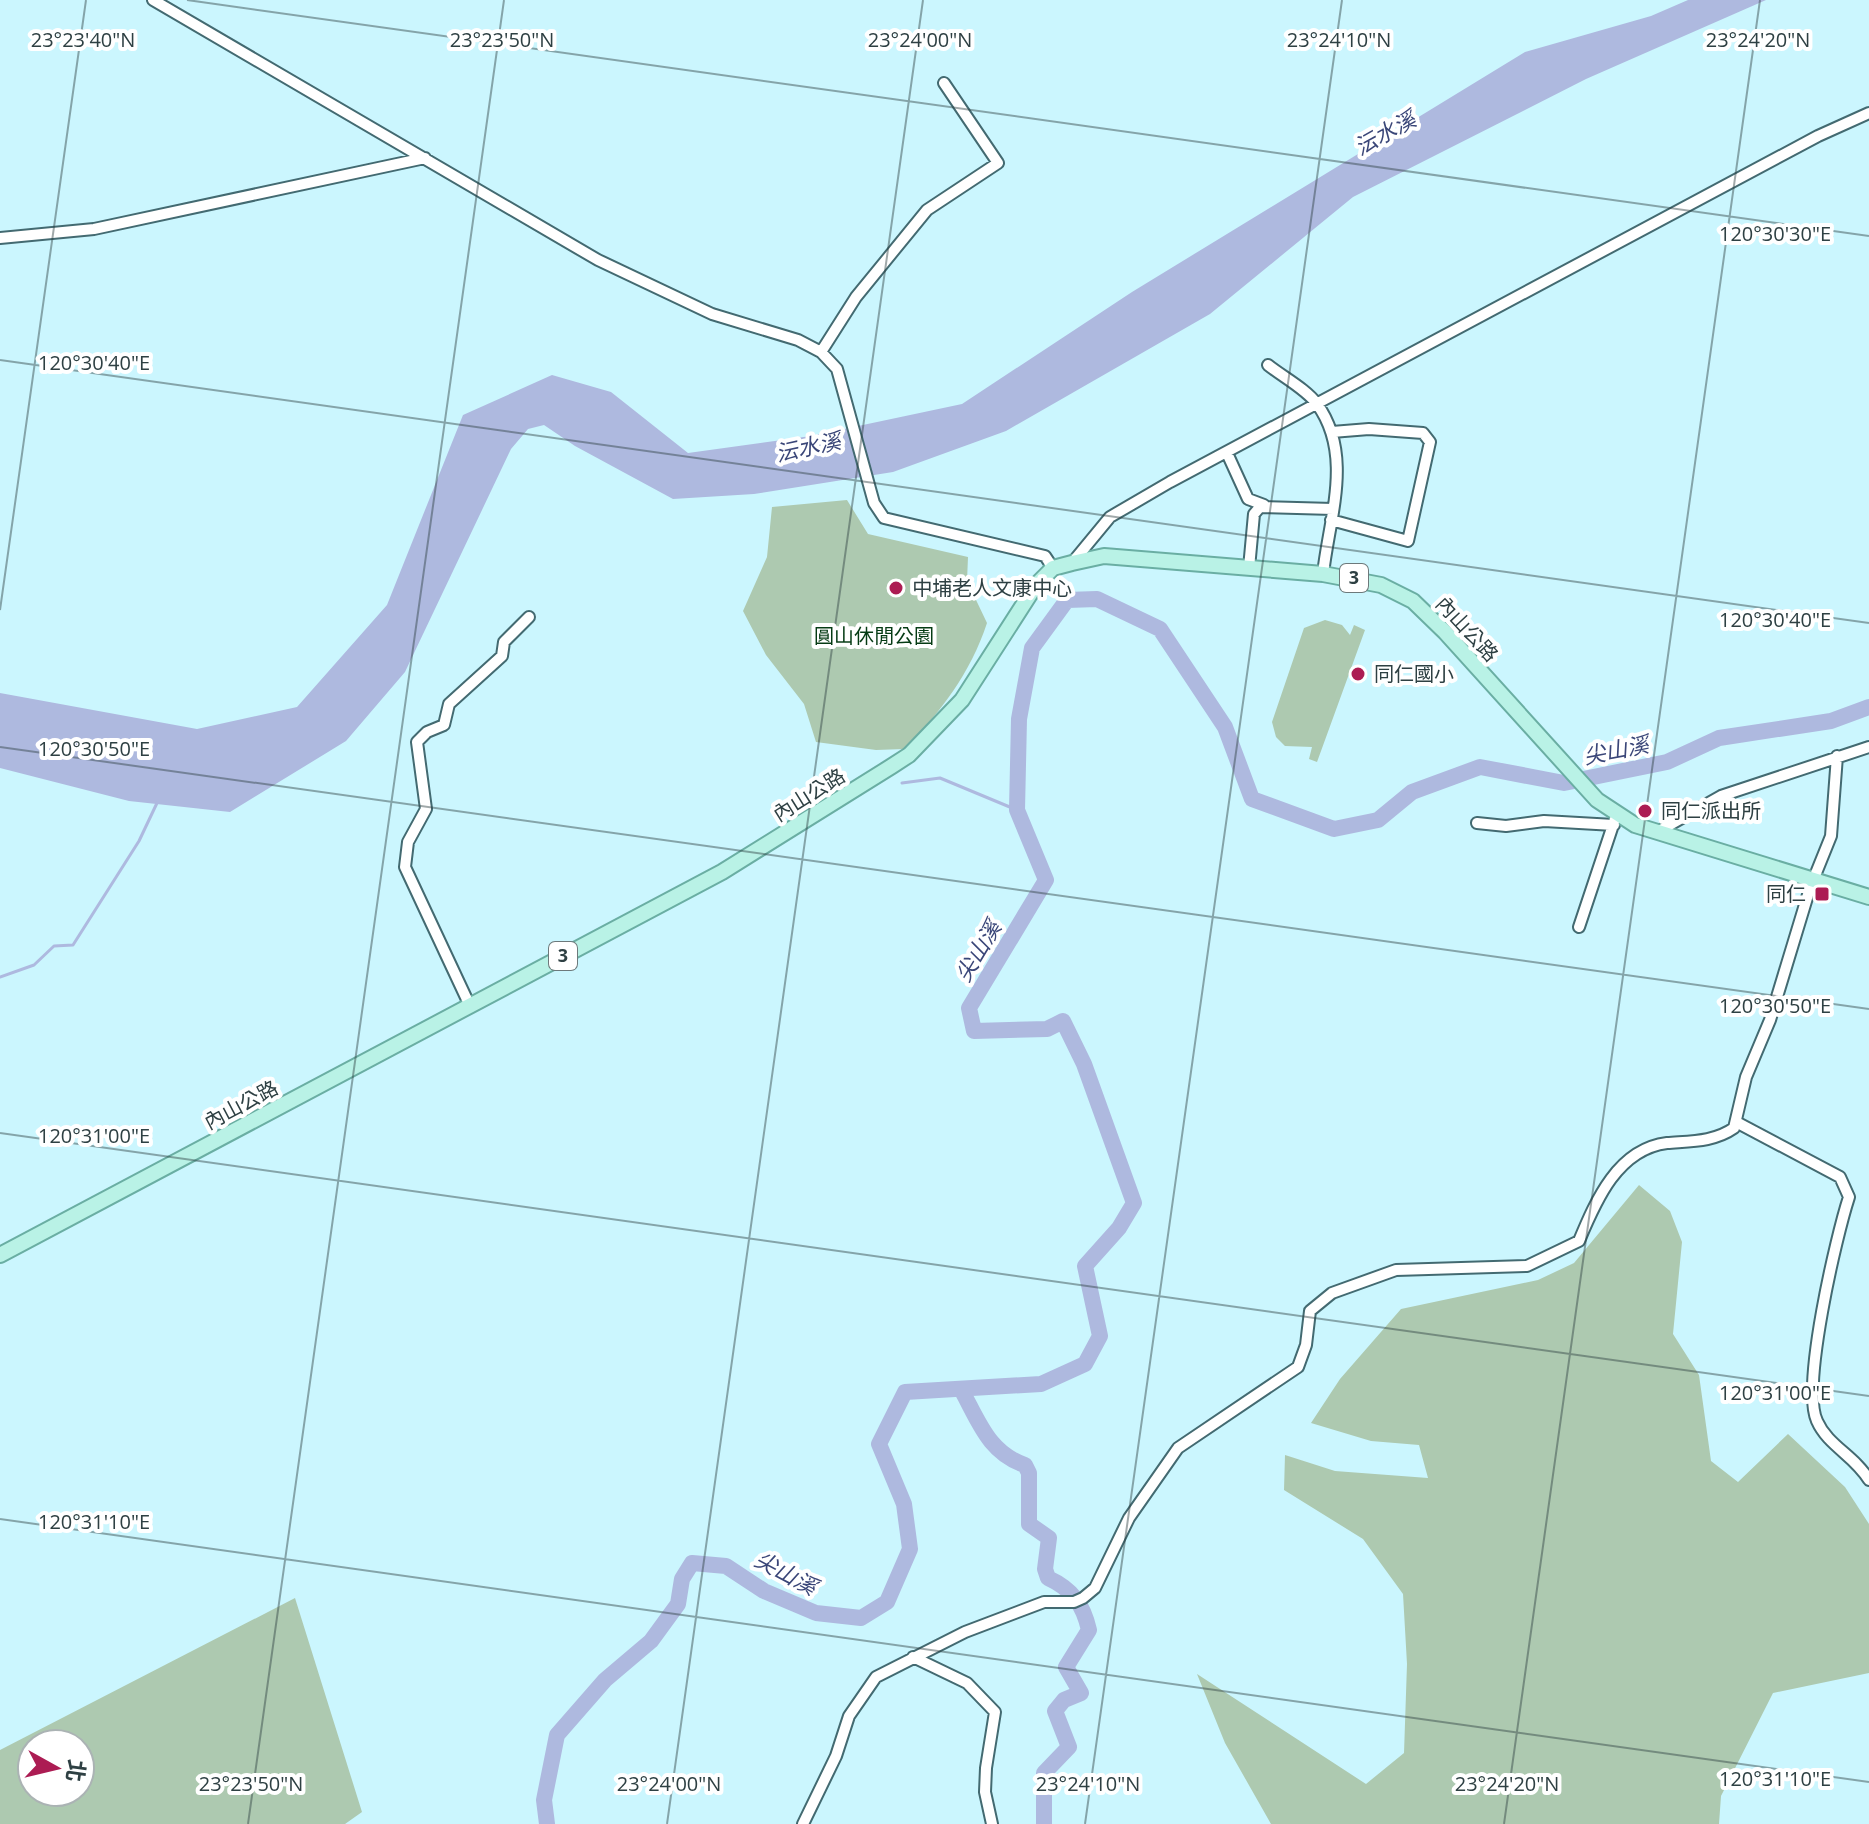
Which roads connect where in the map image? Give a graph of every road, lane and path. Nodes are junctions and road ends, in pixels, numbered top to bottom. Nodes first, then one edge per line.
1 (153, 0) edge
2 (944, 83) dead end
3 (1869, 113) edge
4 (425, 158) junction
5 (0, 238) edge
6 (821, 352) junction
7 (1268, 365) dead end
8 (1316, 402) junction
9 (1332, 432) junction
10 (1227, 453) junction
11 (1264, 505) junction
12 (1332, 515) junction
13 (1072, 563) junction
14 (1053, 568) junction
15 (1249, 568) junction
16 (1323, 574) junction
17 (529, 617) dead end
18 (1869, 747) edge
19 (1837, 756) junction
20 (1615, 820) junction
21 (1477, 823) dead end
22 (1659, 831) junction
23 (1814, 880) junction
24 (1869, 897) edge
25 (1579, 927) dead end
26 (470, 1006) junction
27 (1738, 1123) junction
28 (0, 1255) edge
29 (1869, 1480) edge
30 (913, 1657) junction
31 (803, 1824) edge
32 (992, 1824) edge

1 - 4 street
2 - 6 street
3 - 8 street
4 - 5 street
4 - 6 street
6 - 14 street
7 - 8 street
8 - 9 street
8 - 10 street
9 - 12 street
9 - 12 street
10 - 11 street
10 - 13 street
11 - 12 street
11 - 15 street
12 - 16 street
13 - 14 main road, 內山公路 / 3
13 - 15 main road, 內山公路 / 3
14 - 26 main road, 內山公路 / 3
15 - 16 main road, 內山公路 / 3
16 - 20 main road, 內山公路 / 3
17 - 26 street
18 - 19 street
19 - 22 street
19 - 23 street
20 - 21 street
20 - 22 main road, 3
20 - 25 street
22 - 23 main road, 3
23 - 24 main road, 3
23 - 27 street
26 - 28 main road, 內山公路 / 3
27 - 29 street
27 - 30 street
30 - 31 street
30 - 32 street

